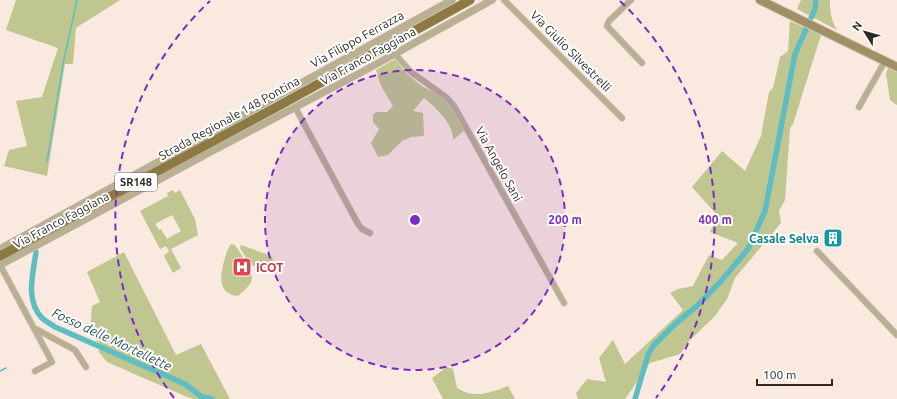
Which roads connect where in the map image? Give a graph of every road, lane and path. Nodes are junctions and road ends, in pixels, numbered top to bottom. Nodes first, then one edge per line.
1 (452, 0) edge
2 (470, 0) edge
3 (492, 0) edge
4 (504, 0) edge
5 (631, 0) edge
6 (760, 0) edge
7 (395, 54) junction
8 (885, 61) junction
9 (642, 63) dead end
10 (897, 67) edge
11 (295, 107) junction
12 (859, 107) dead end
13 (622, 118) dead end
14 (370, 233) dead end
15 (0, 249) edge
16 (817, 251) dead end
17 (0, 256) edge
18 (0, 265) edge
19 (564, 303) dead end
20 (34, 328) junction
21 (897, 335) edge
22 (86, 367) dead end
23 (35, 371) dead end

1 - 15 street, Via Filippo Ferrazza
2 - 17 main road, Strada Regionale 148 Pontina / SR148
3 - 7 street, Via Franco Faggiana
4 - 13 street, Via Giulio Silvestrelli
5 - 9 street
6 - 8 main road
7 - 11 street, Via Franco Faggiana
7 - 19 street, Via Angelo Sani
8 - 10 main road
8 - 12 street
11 - 14 street
11 - 18 street, Via Franco Faggiana
16 - 21 street
18 - 20 street
20 - 22 street
20 - 23 street

